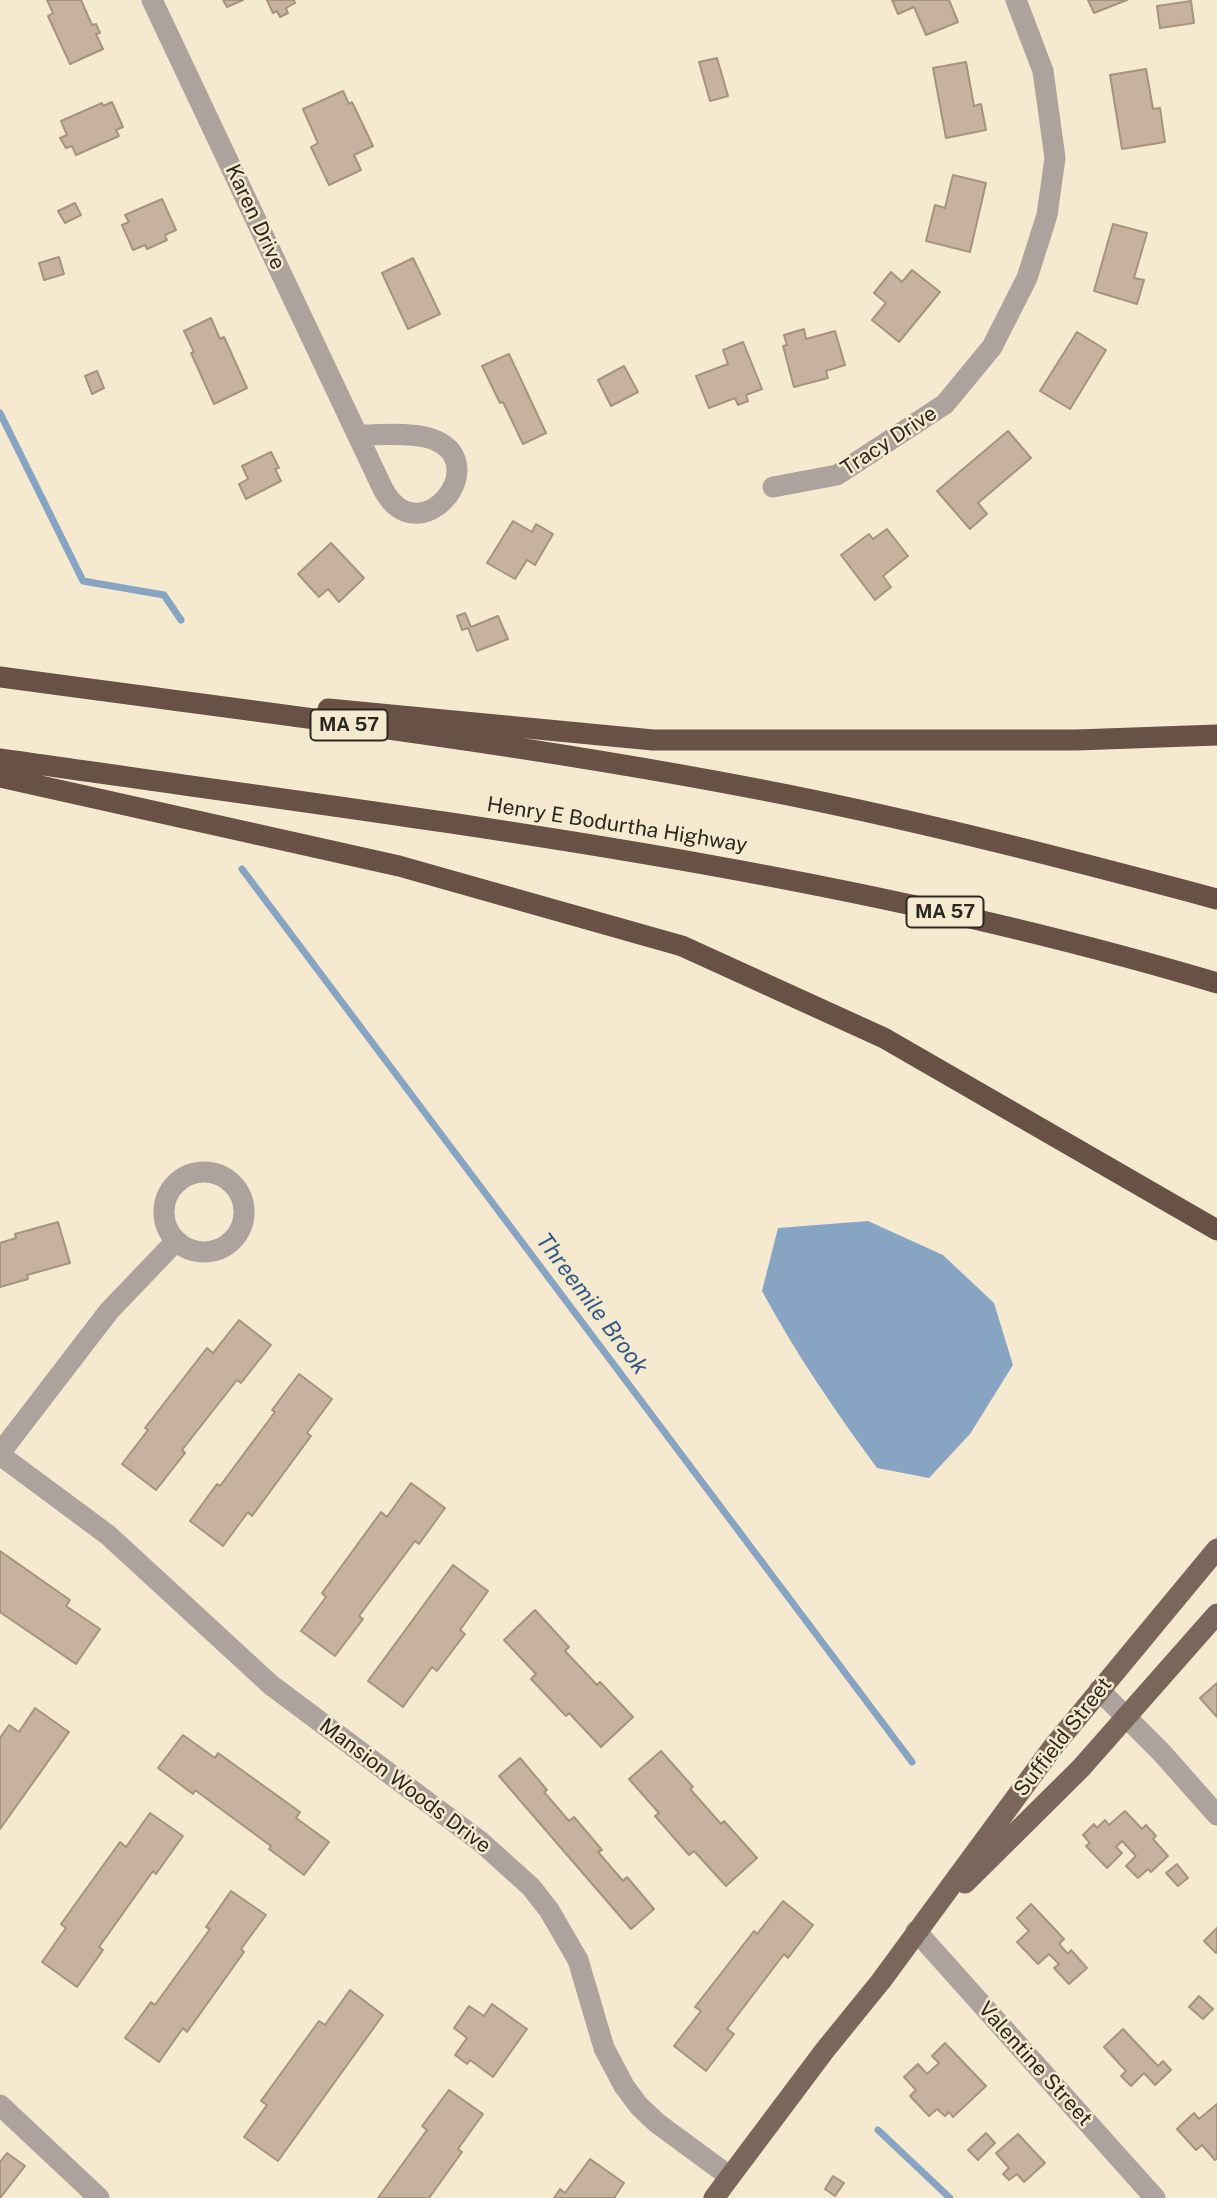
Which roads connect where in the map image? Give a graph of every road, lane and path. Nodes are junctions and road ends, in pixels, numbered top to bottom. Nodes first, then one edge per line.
1 (152, 0) edge
2 (1016, 0) edge
3 (358, 435) junction
4 (773, 487) dead end
5 (0, 677) edge
6 (119, 693) junction
7 (1217, 735) edge
8 (0, 760) edge
9 (0, 777) edge
10 (1217, 899) edge
11 (1217, 983) edge
12 (1217, 1230) edge
13 (176, 1241) dead end
14 (0, 1454) edge
15 (1217, 1549) edge
16 (1217, 1614) edge
17 (1099, 1690) junction
18 (1127, 1718) junction
19 (1217, 1815) edge
20 (916, 1931) junction
21 (0, 2105) edge
22 (729, 2176) junction
23 (99, 2198) edge
24 (714, 2198) edge
25 (1155, 2198) edge

1 - 3 street, Karen Drive
2 - 4 street, Tracy Drive
3 - 3 street, Karen Drive
5 - 6 highway, MA 57
6 - 7 highway
6 - 10 highway, MA 57
8 - 11 highway, Henry E Bodurtha Highway / MA 57
9 - 12 highway
13 - 14 street, Mansion Woods Drive
14 - 22 street, Mansion Woods Drive
15 - 17 main road, Suffield Street
16 - 18 main road, Suffield Street
17 - 18 street
17 - 20 main road, Suffield Street
18 - 19 street
18 - 20 main road, Suffield Street
20 - 22 main road, Suffield Street
20 - 25 street, Valentine Street
21 - 23 street
22 - 24 main road, Suffield Street

